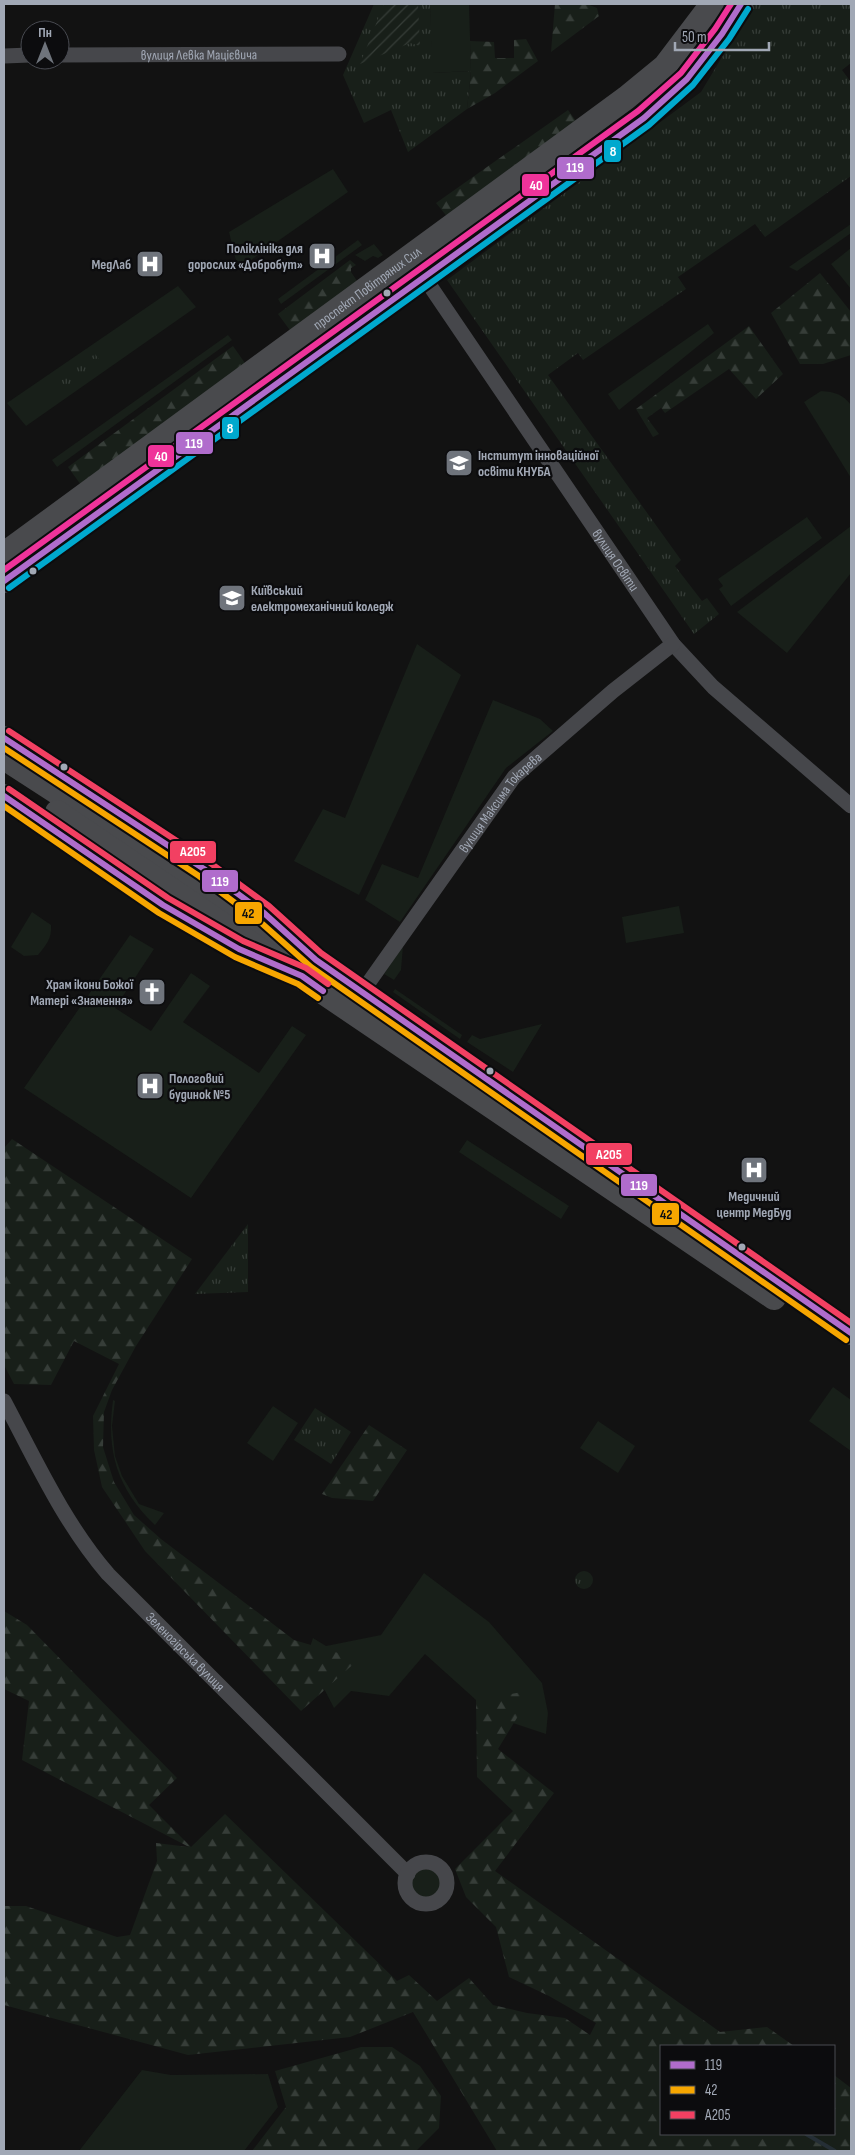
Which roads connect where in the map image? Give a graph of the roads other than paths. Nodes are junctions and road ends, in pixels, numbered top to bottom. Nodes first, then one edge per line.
1 (712, 4) edge
2 (741, 4) edge
3 (339, 54) dead end
4 (20, 55) edge
5 (70, 55) edge
6 (4, 56) edge
7 (424, 277) junction
8 (4, 554) edge
9 (4, 581) edge
10 (673, 644) junction
11 (4, 738) edge
12 (4, 758) edge
13 (4, 776) edge
14 (4, 796) edge
15 (851, 806) edge
16 (309, 968) junction
17 (362, 992) junction
18 (851, 1333) edge
19 (851, 1349) edge
20 (4, 1401) edge
21 (408, 1874) dead end

1 - 8 main road, проспект Повітряних Сил
2 - 7 main road, проспект Повітряних Сил
3 - 5 street, вулиця Левка Мацієвича
4 - 6 street
7 - 9 main road, проспект Повітряних Сил
7 - 10 street, вулиця Освіти
10 - 15 street, вулиця Освіти
10 - 17 street, вулиця Максима Токарева
11 - 16 main road
12 - 16 main road
13 - 16 main road
14 - 16 main road
16 - 17 main road
16 - 19 main road
17 - 18 main road
20 - 21 street, Зеленогірська вулиця

